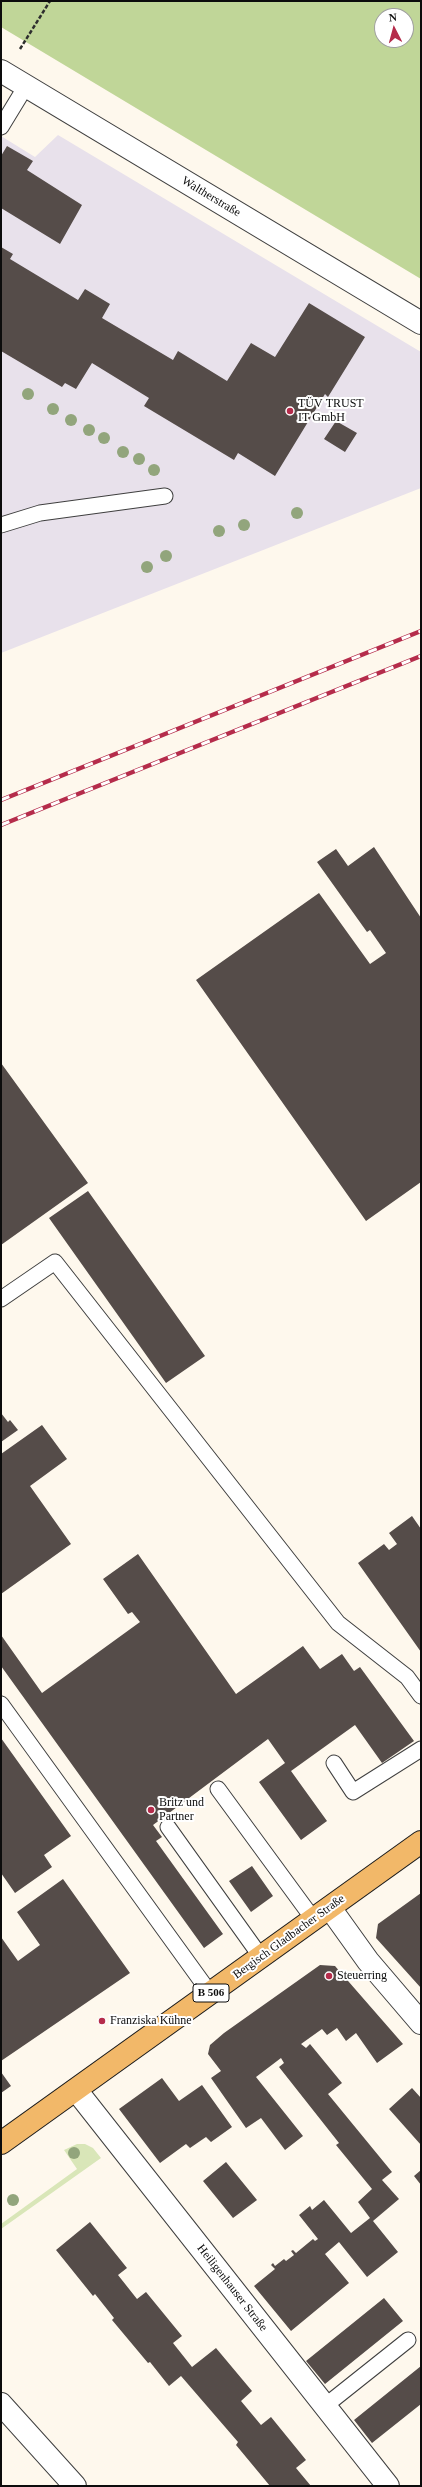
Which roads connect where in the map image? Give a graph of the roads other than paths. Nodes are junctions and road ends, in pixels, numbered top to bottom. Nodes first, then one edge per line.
1 (3, 73) edge
2 (26, 86) junction
3 (1, 127) edge
4 (421, 322) edge
5 (165, 496) dead end
6 (1, 525) edge
7 (1, 1299) edge
8 (421, 1696) edge
9 (1, 1704) edge
10 (421, 1749) edge
11 (334, 1763) dead end
12 (218, 1789) dead end
13 (168, 1827) dead end
14 (421, 1842) edge
15 (322, 1914) junction
16 (261, 1957) junction
17 (210, 1993) junction
18 (421, 2023) edge
19 (76, 2090) junction
20 (1, 2143) edge
21 (408, 2340) dead end
22 (1, 2404) edge
23 (326, 2406) junction
24 (75, 2486) edge
25 (388, 2486) edge

1 - 2 street, Waltherstraße
2 - 3 lane
2 - 4 street, Waltherstraße
5 - 6 lane
7 - 8 lane
9 - 17 lane
10 - 11 lane
12 - 15 lane
13 - 16 lane
14 - 15 main road, Bergisch Gladbacher Straße / B 506
15 - 16 main road, Bergisch Gladbacher Straße / B 506
15 - 18 street
16 - 17 main road, Bergisch Gladbacher Straße / B 506
17 - 19 main road, Bergisch Gladbacher Straße / B 506
19 - 20 main road, Bergisch Gladbacher Straße / B 506
19 - 23 street, Heiligenhauser Straße
21 - 23 lane
22 - 24 street
23 - 25 street, Heiligenhauser Straße

